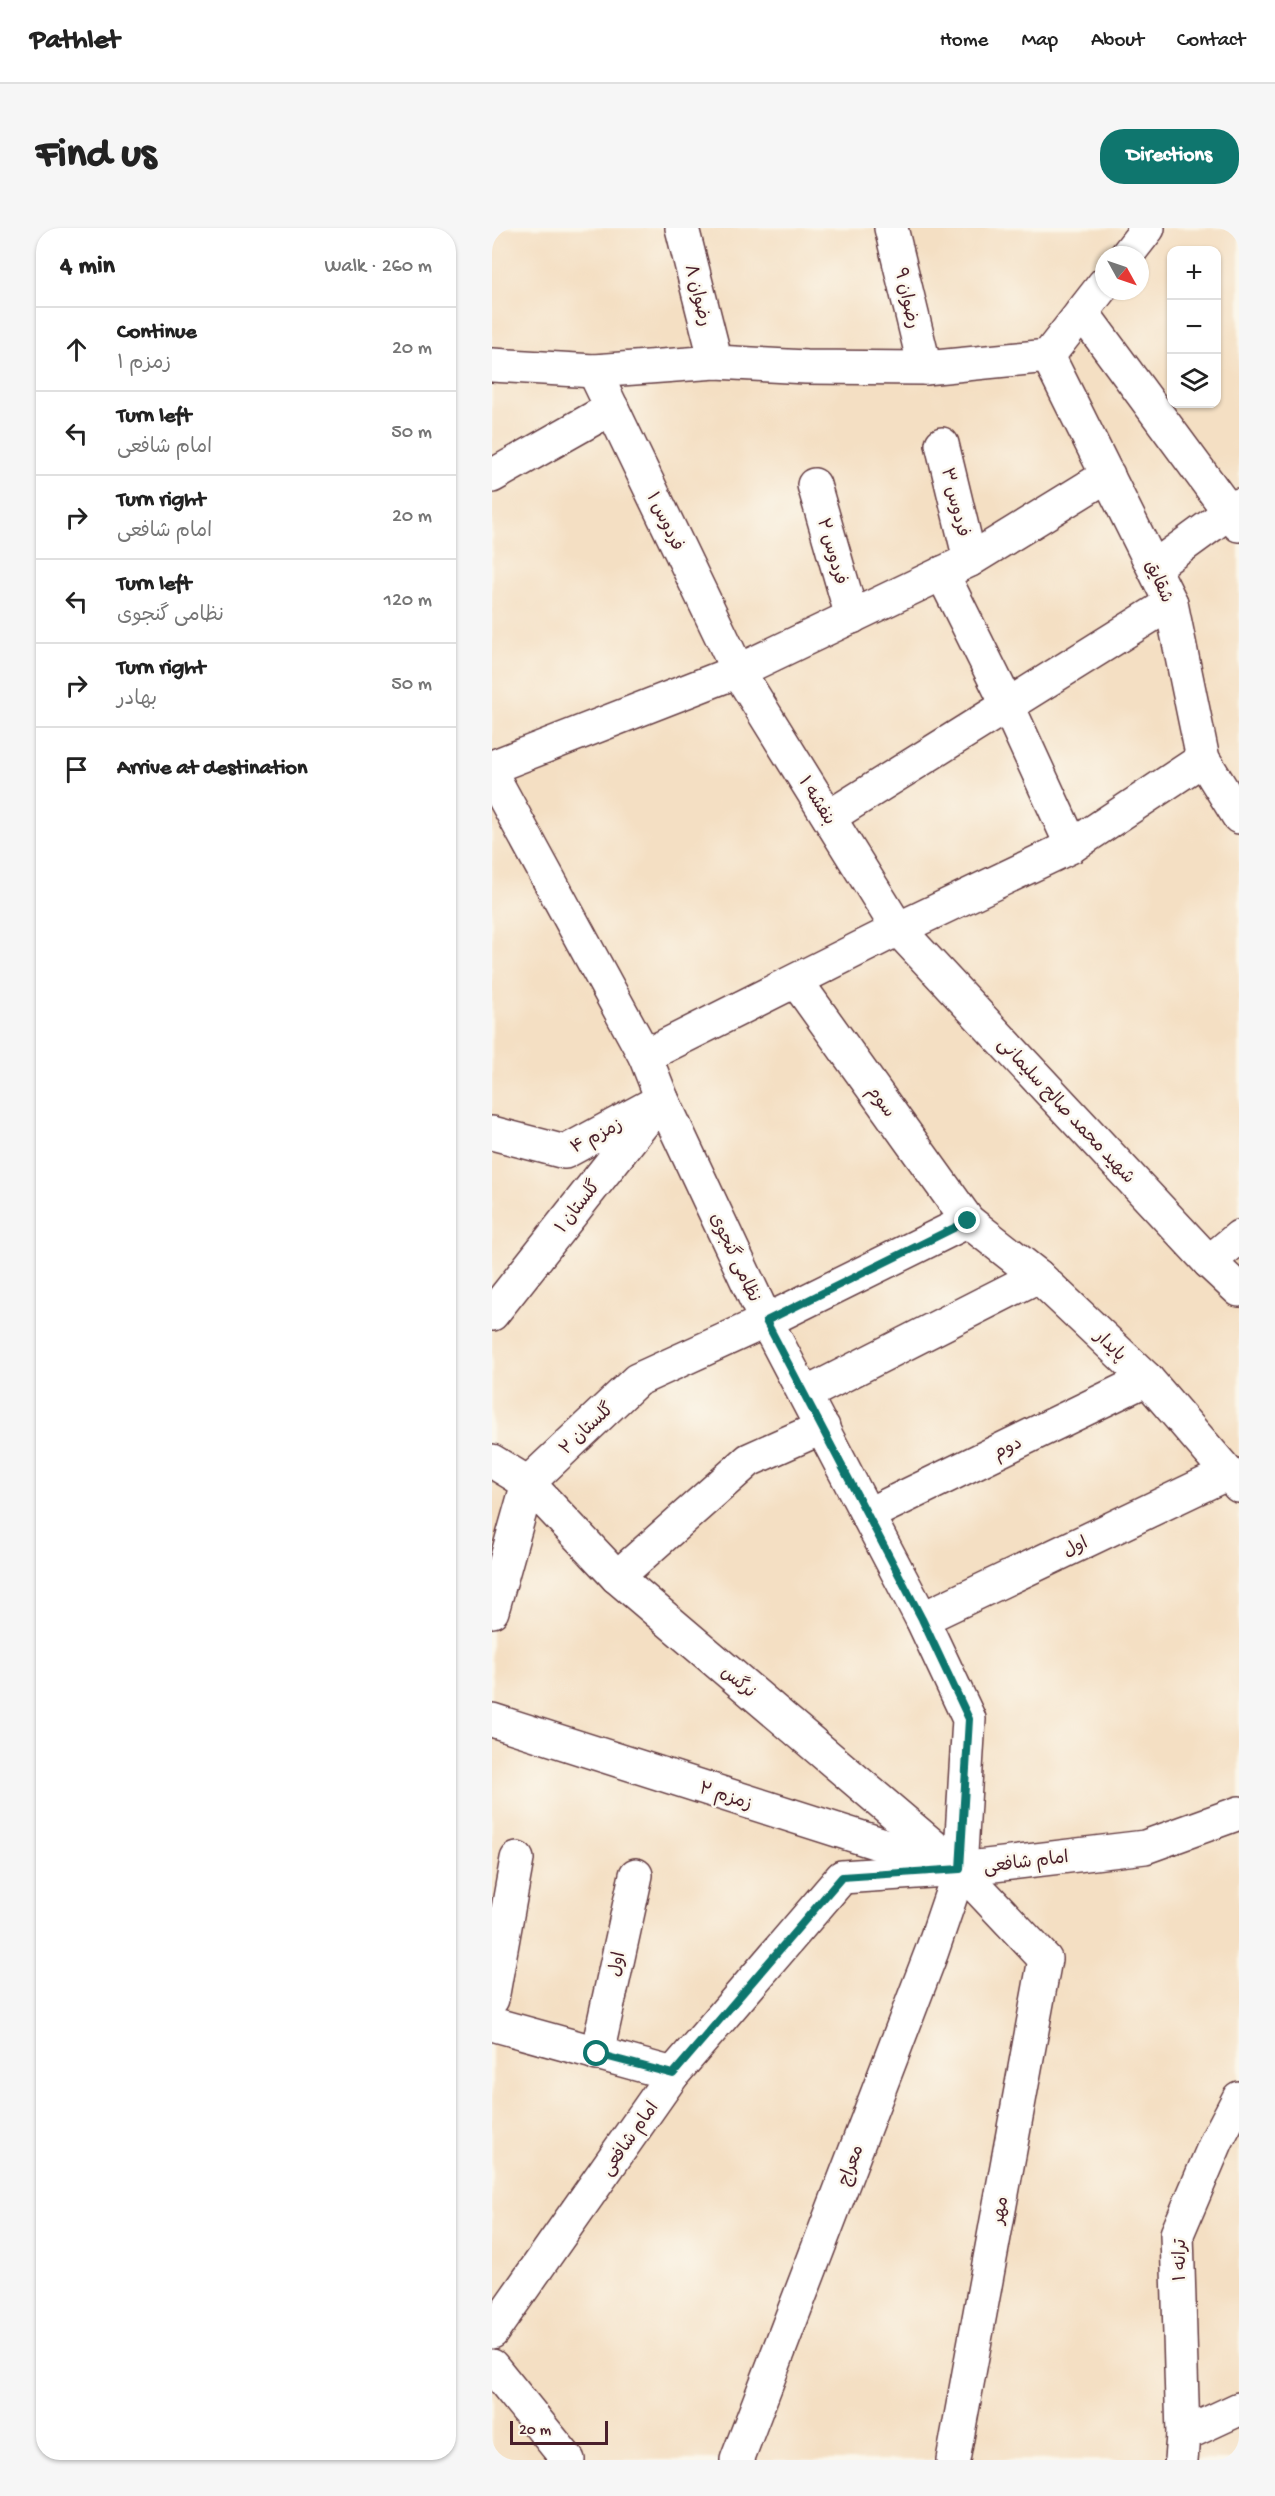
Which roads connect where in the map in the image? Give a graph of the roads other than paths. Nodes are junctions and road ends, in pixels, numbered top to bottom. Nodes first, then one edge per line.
1 (682, 228) edge
2 (891, 228) edge
3 (1148, 228) edge
4 (1134, 246) edge
5 (1095, 295) edge
6 (1082, 312) junction
7 (1048, 356) junction
8 (716, 362) junction
9 (492, 364) edge
10 (925, 368) junction
11 (594, 371) junction
12 (612, 408) junction
13 (942, 444) dead end
14 (1108, 475) junction
15 (492, 476) edge
16 (814, 484) dead end
17 (1236, 514) edge
18 (956, 566) junction
19 (1154, 567) junction
20 (1171, 603) junction
21 (852, 617) junction
22 (738, 671) junction
23 (1007, 705) junction
24 (1203, 759) junction
25 (492, 767) edge
26 (492, 775) edge
27 (829, 817) junction
28 (1239, 817) edge
29 (1072, 846) junction
30 (897, 929) junction
31 (796, 981) junction
32 (645, 1056) junction
33 (662, 1099) junction
34 (492, 1133) edge
35 (968, 1221) junction
36 (1239, 1237) edge
37 (1209, 1262) junction
38 (1038, 1276) junction
39 (1239, 1290) edge
40 (492, 1314) edge
41 (766, 1321) junction
42 (1147, 1379) junction
43 (806, 1394) junction
44 (823, 1427) junction
45 (492, 1461) edge
46 (1233, 1480) edge
47 (528, 1483) junction
48 (867, 1515) junction
49 (617, 1577) junction
50 (492, 1611) edge
51 (922, 1619) junction
52 (492, 1720) edge
53 (1239, 1814) edge
54 (518, 1859) dead end
55 (960, 1869) junction
56 (636, 1875) dead end
57 (492, 1999) edge
58 (492, 2024) edge
59 (597, 2054) junction
60 (673, 2074) junction
61 (1239, 2098) edge
62 (492, 2332) edge
63 (492, 2366) edge
64 (1239, 2409) edge
65 (1182, 2447) edge
66 (568, 2460) edge
67 (737, 2460) edge
68 (953, 2460) edge

1 - 8 street, رضوان ۸
2 - 10 street, رضوان ۹
3 - 4 street
5 - 6 street
6 - 7 street
6 - 17 street
7 - 10 street
7 - 14 street, شقایق
8 - 10 street
8 - 11 street
9 - 11 street
11 - 12 street, فردوس ۱
12 - 15 street
12 - 22 street, فردوس ۱
13 - 18 street, فردوس ۳
14 - 18 street
14 - 19 street, شقایق
16 - 21 street, فردوس ۲
17 - 19 street
18 - 21 street
18 - 23 street, فردوس ۳
19 - 20 street, شقایق
20 - 23 street
20 - 24 street, شقایق
21 - 22 street
22 - 25 street
22 - 27 street, بنفشه ۱
23 - 27 street
23 - 29 street, فردوس ۳
24 - 28 street, شقایق
24 - 29 street
26 - 32 street, نظامی گنجوی
27 - 30 street, بنفشه ۱
29 - 30 street
30 - 31 street
30 - 37 street, شهید محمد صالح سلیمانی
31 - 32 street
31 - 35 street, سوم
32 - 33 street, نظامی گنجوی
33 - 34 street, زمزم ۴
33 - 40 street, گلستان ۱
33 - 41 street, نظامی گنجوی
35 - 38 street, پایدار
35 - 41 street, گلستان ۲
36 - 37 street
37 - 39 street, شهید محمد صالح سلیمانی
38 - 42 street, پایدار
38 - 43 street
41 - 43 street, نظامی گنجوی
41 - 47 street, گلستان ۲
42 - 46 street, پایدار
42 - 48 street, دوم
43 - 44 street, نظامی گنجوی
44 - 48 street, نظامی گنجوی
44 - 49 street
45 - 47 street, نرگس
46 - 51 street, اول
47 - 49 street, نرگس
47 - 50 street
48 - 51 street, نظامی گنجوی
49 - 55 street, نرگس
51 - 55 street, نظامی گنجوی
52 - 55 street, زمزم ۲
53 - 55 street, امام شافعی
54 - 57 street
55 - 60 street, امام شافعی
55 - 67 street, معراج
55 - 68 street, مهر
56 - 59 street, اول
58 - 59 street
59 - 60 street
60 - 62 street, امام شافعی
61 - 65 street, ترانه ۱
63 - 66 street
64 - 65 street

